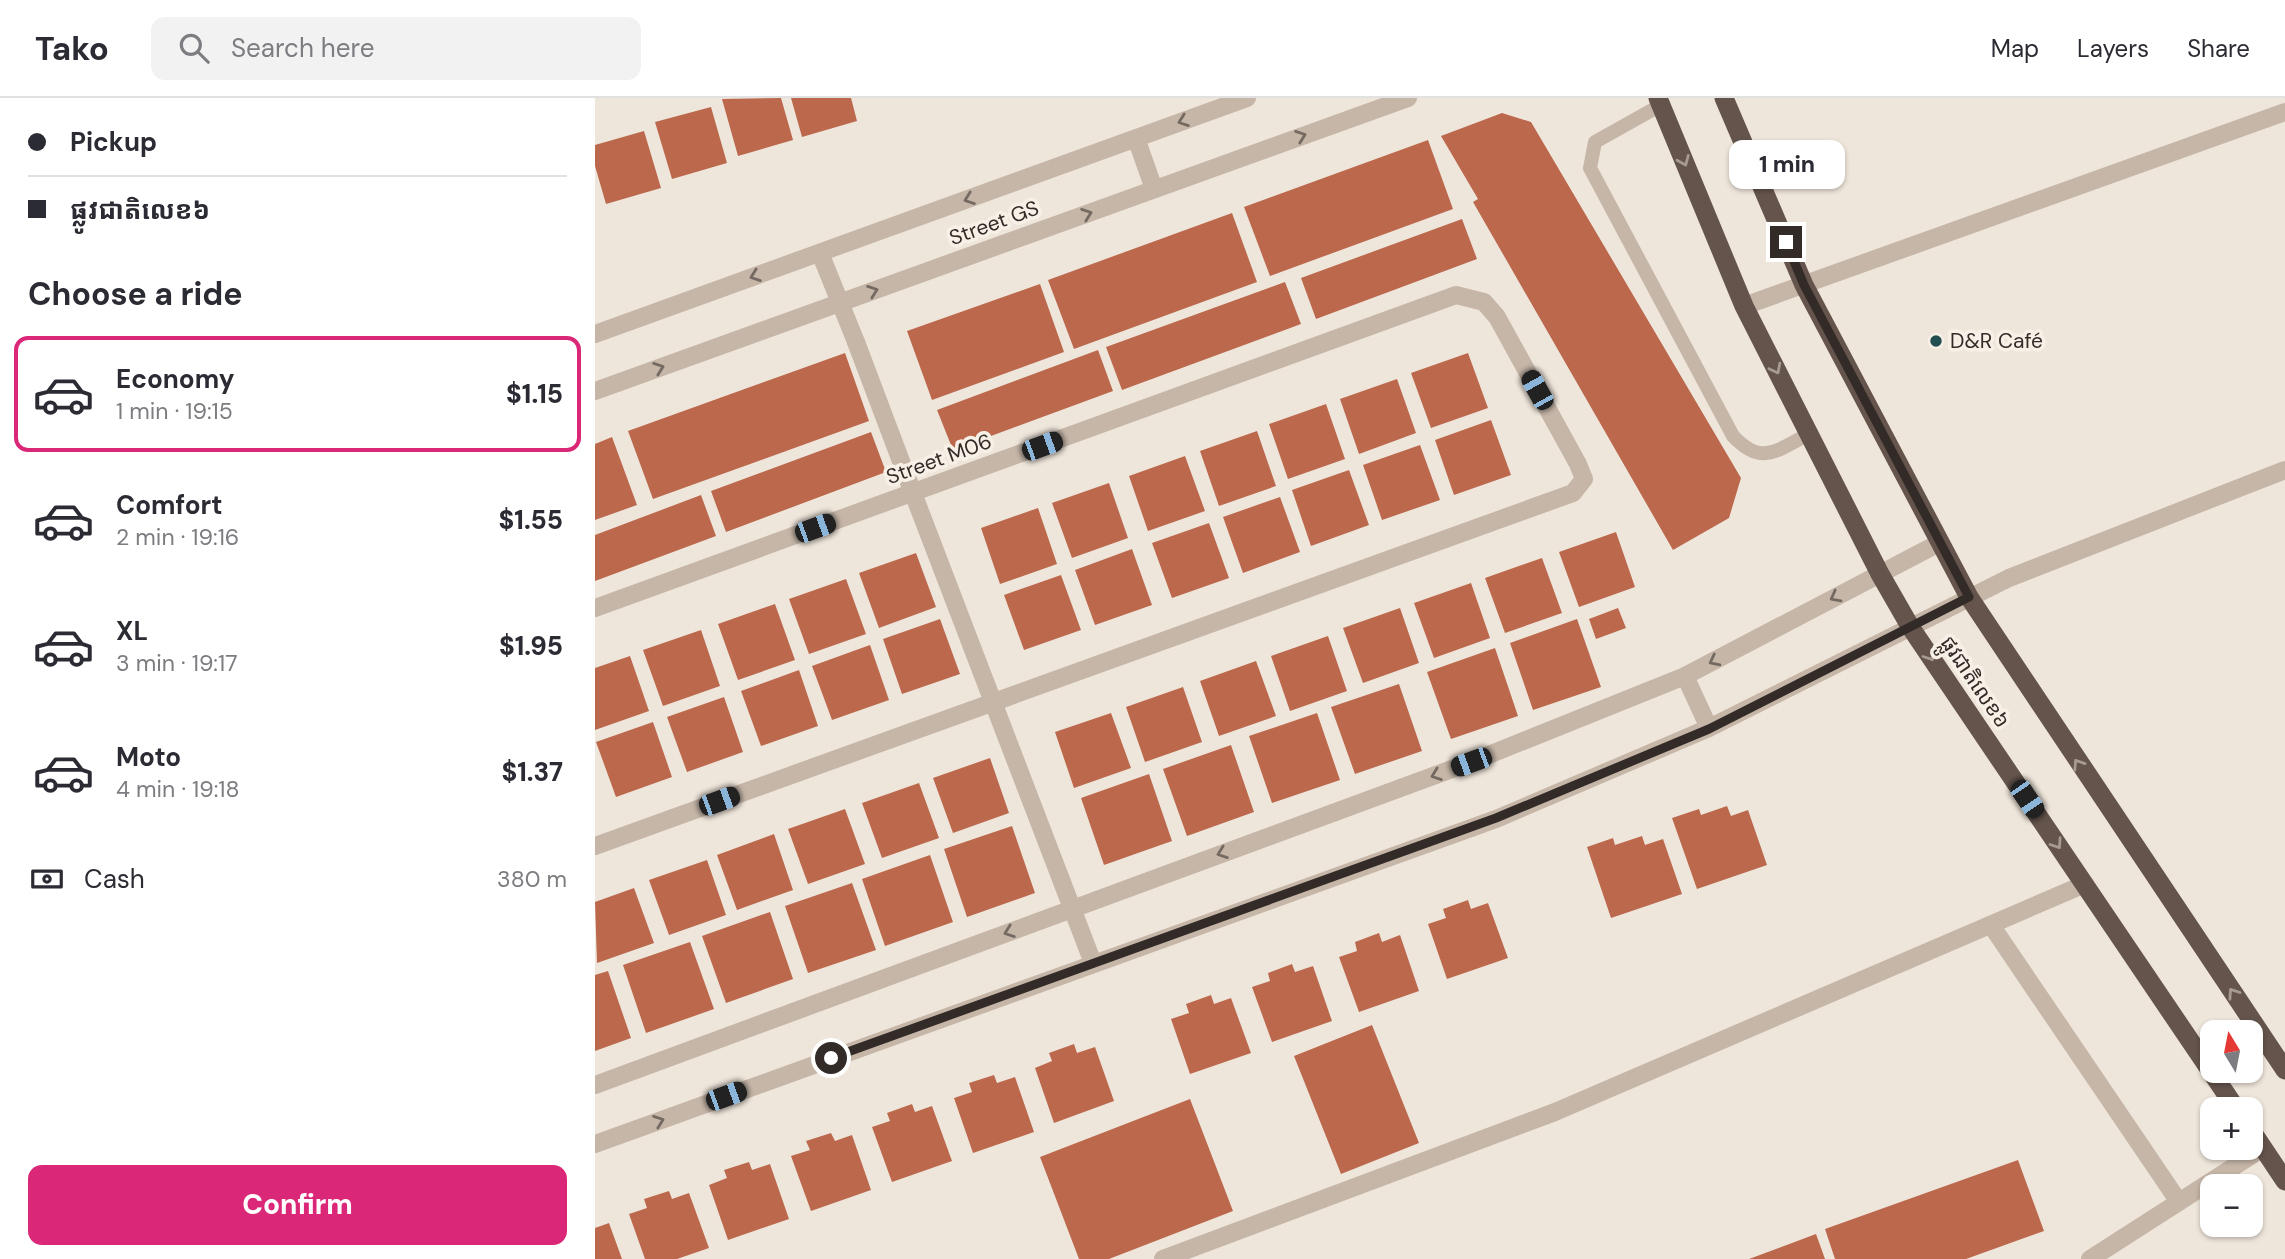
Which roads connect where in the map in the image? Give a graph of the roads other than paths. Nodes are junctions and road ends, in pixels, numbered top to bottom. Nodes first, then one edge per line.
1 (1247, 98) edge
2 (1408, 98) edge
3 (1724, 98) edge
4 (1659, 101) edge
5 (2285, 112) edge
6 (1136, 138) junction
7 (1154, 189) junction
8 (820, 253) junction
9 (1804, 285) junction
10 (840, 303) junction
11 (1744, 306) junction
12 (595, 334) edge
13 (595, 391) edge
14 (1809, 434) junction
15 (2285, 470) edge
16 (912, 493) junction
17 (1939, 543) junction
18 (1879, 573) junction
19 (1969, 597) junction
20 (595, 608) edge
21 (1911, 628) junction
22 (1685, 676) junction
23 (993, 702) junction
24 (1709, 729) junction
25 (595, 846) edge
26 (2085, 884) junction
27 (1072, 908) junction
28 (1991, 925) junction
29 (1093, 963) junction
30 (2285, 1070) edge
31 (595, 1085) edge
32 (2228, 1097) edge
33 (595, 1144) edge
34 (2263, 1148) edge
35 (2244, 1160) edge
36 (2285, 1181) edge
37 (2179, 1202) junction
38 (1163, 1259) edge
39 (2090, 1259) edge

1 -> 6 street, Street GS
7 -> 2 street, Street GS
3 - 9 highway, ផ្លូវជាតិលេខ៦
4 -> 11 highway, ផ្លូវជាតិលេខ៦
4 - 14 lane
5 - 9 street
6 - 7 street
6 -> 8 street, Street GS
10 -> 7 street, Street GS
8 - 10 street
8 -> 12 street, Street GS
9 - 11 street
9 - 17 highway, ផ្លូវជាតិលេខ៦
13 -> 10 street, Street GS
10 - 16 street
11 -> 14 highway, ផ្លូវជាតិលេខ៦
14 - 18 highway, ផ្លូវជាតិលេខ៦
15 - 19 street
16 - 20 street, Street M06
16 - 23 street
16 - 23 street, Street M06
17 - 18 street
17 - 19 highway, ផ្លូវជាតិលេខ៦
18 - 21 highway, ផ្លូវជាតិលេខ៦
18 -> 22 street
19 - 21 street
30 -> 19 highway, ផ្លូវជាតិលេខ៦
21 - 24 street
21 -> 26 highway, ផ្លូវជាតិលេខ៦
22 - 24 street
22 -> 27 street
23 - 25 street
23 - 27 street
24 - 29 street
26 - 28 street
26 - 32 highway, ផ្លូវជាតិលេខ៦
27 - 29 street
27 -> 31 street
28 - 37 street
28 - 38 street
33 -> 29 street
34 - 36 highway
35 - 37 street
37 - 39 street

